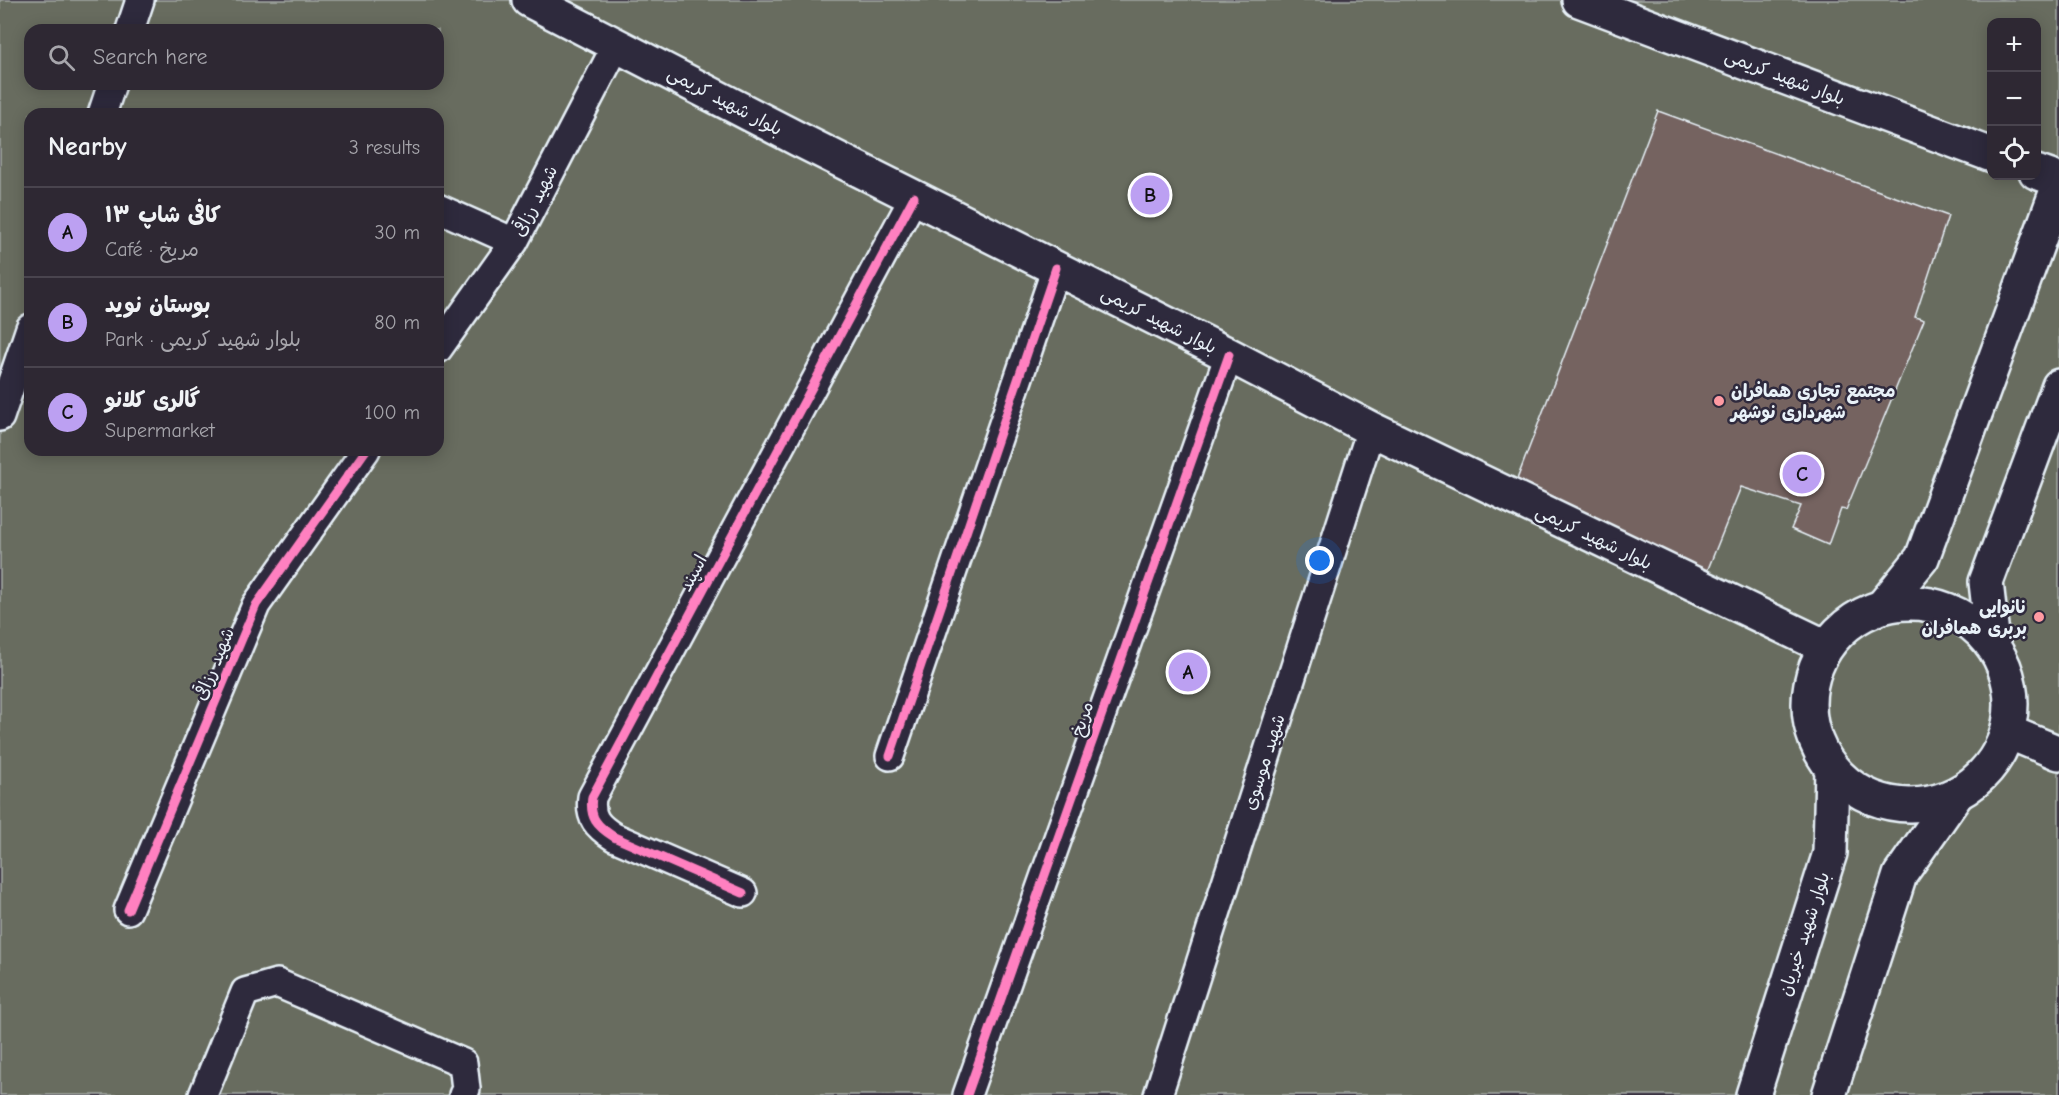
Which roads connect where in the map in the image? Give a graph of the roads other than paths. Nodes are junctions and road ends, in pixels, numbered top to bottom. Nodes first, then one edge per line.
1 (140, 0) edge
2 (529, 0) edge
3 (1579, 0) edge
4 (132, 24) edge
5 (616, 44) junction
6 (110, 90) edge
7 (104, 108) edge
8 (1987, 153) edge
9 (2041, 174) edge
10 (2059, 183) edge
11 (914, 197) junction
12 (444, 211) edge
13 (514, 243) junction
14 (1056, 268) junction
15 (444, 341) edge
16 (24, 346) edge
17 (1229, 355) junction
18 (2059, 386) edge
19 (0, 417) edge
20 (1371, 429) junction
21 (362, 456) edge
22 (1882, 607) junction
23 (1993, 644) junction
24 (1826, 647) junction
25 (2008, 732) junction
26 (2059, 753) edge
27 (890, 756) dead end
28 (1832, 769) junction
29 (1956, 795) junction
30 (743, 893) dead end
31 (128, 910) dead end
32 (202, 1095) edge
33 (463, 1095) edge
34 (967, 1095) edge
35 (1158, 1095) edge
36 (1753, 1095) edge
37 (1829, 1095) edge

1 - 4 street
2 - 5 main road, بلوار شهید کریمی
3 - 8 main road, بلوار شهید کریمی
5 - 11 main road, بلوار شهید کریمی
5 - 13 street, شهید رزاقی
6 - 7 street
9 - 10 main road
10 - 22 main road
11 - 14 main road, بلوار شهید کریمی
11 - 30 street, اسپند
12 - 13 street
13 - 15 street, شهید رزاقی
14 - 17 main road, بلوار شهید کریمی
14 - 27 street
16 - 19 street
17 - 20 main road, بلوار شهید کریمی
17 - 34 street, مریخ
18 - 23 main road
20 - 24 main road, بلوار شهید کریمی
20 - 35 street, شهید موسوی
21 - 31 street, شهید رزاقی
22 - 23 main road
22 - 24 main road
23 - 25 main road
24 - 28 main road
25 - 26 main road
25 - 29 main road
28 - 29 main road
28 - 36 main road, بلوار شهید خیریان
29 - 37 main road
32 - 33 street

